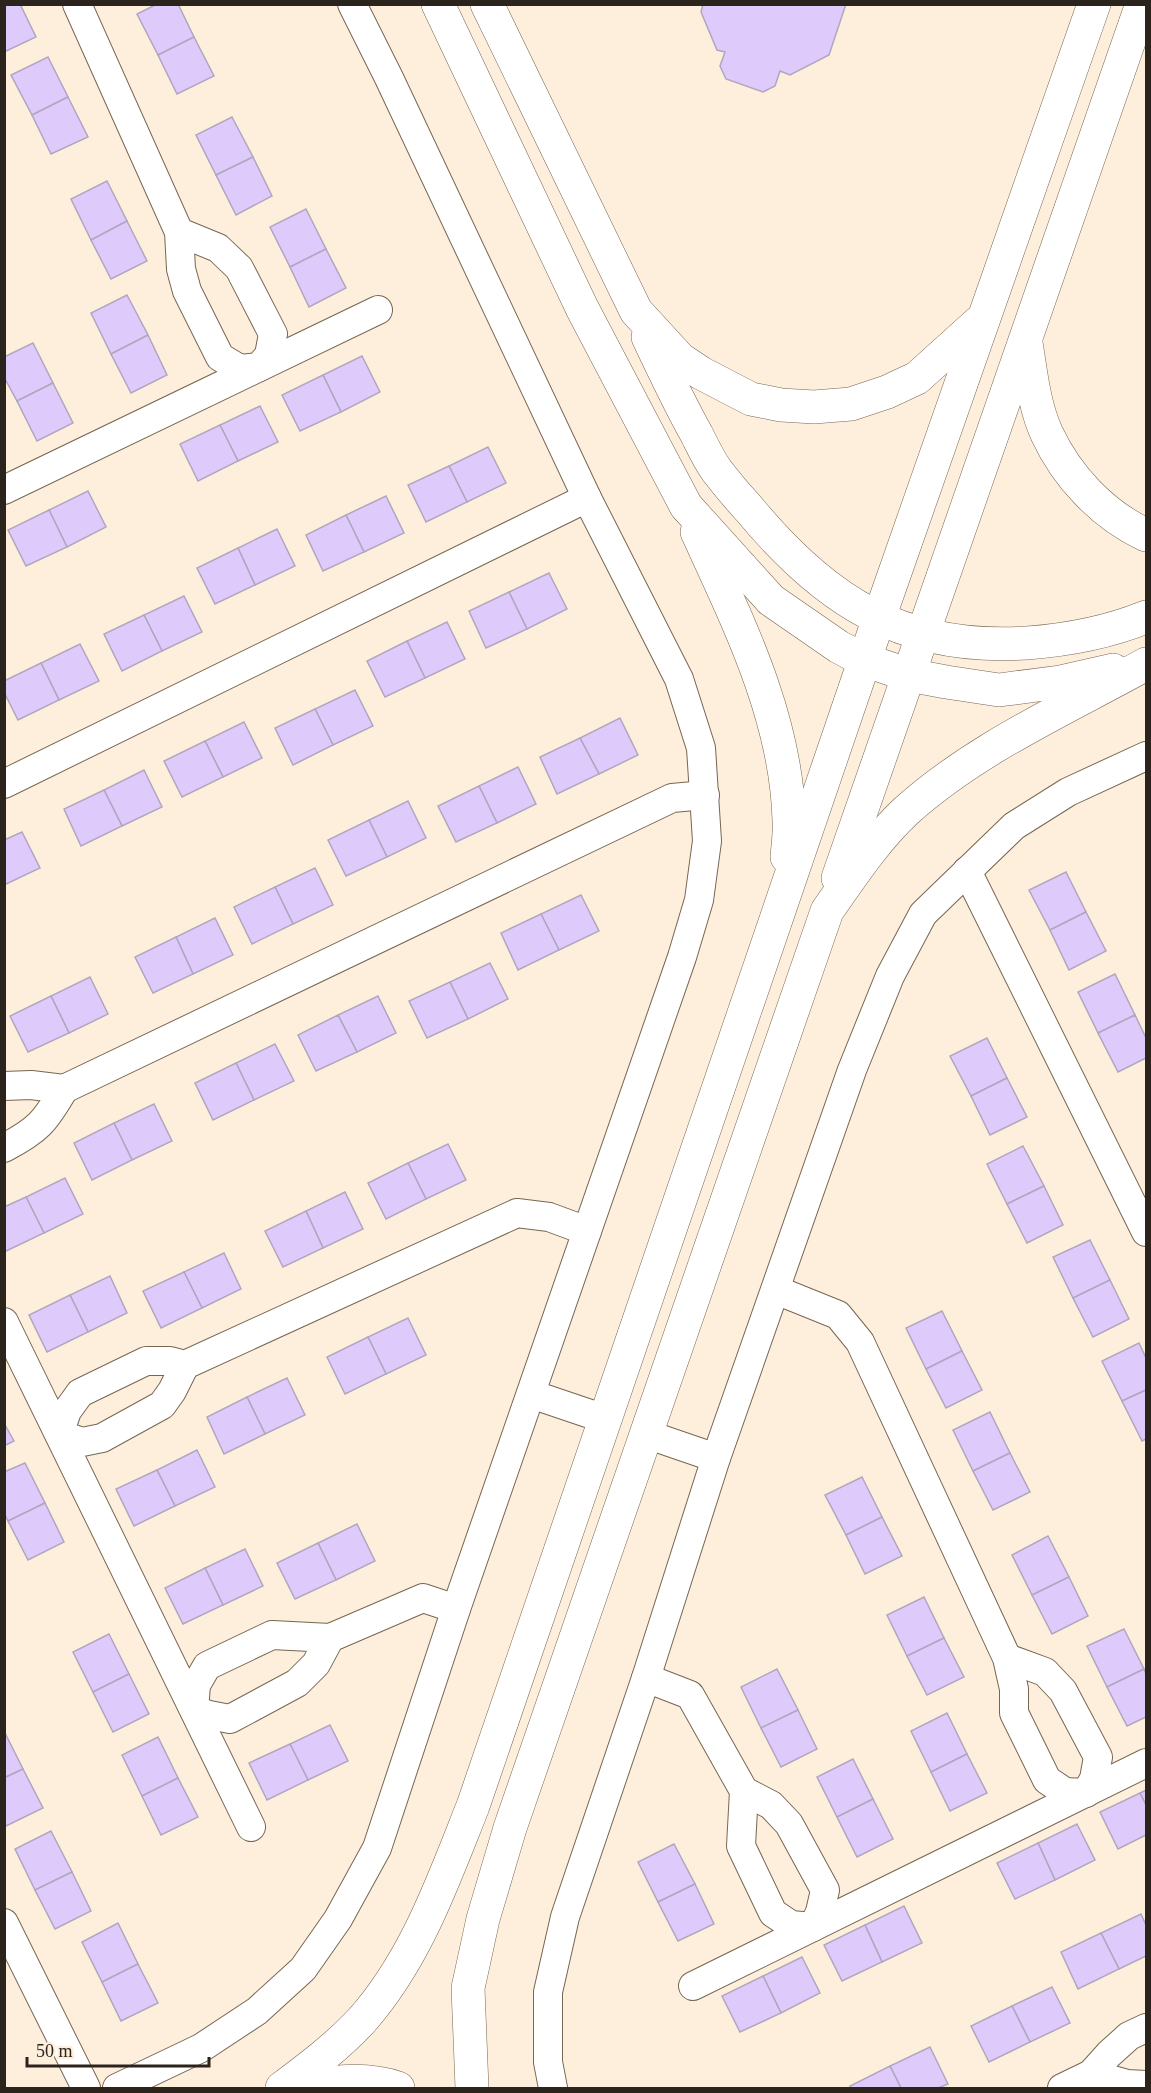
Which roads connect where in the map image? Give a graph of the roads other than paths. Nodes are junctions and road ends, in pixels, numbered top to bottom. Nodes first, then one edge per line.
1 (77, 4) edge
2 (352, 4) edge
3 (438, 4) edge
4 (487, 4) edge
5 (1094, 4) edge
6 (1142, 4) edge
7 (1049, 133) junction
8 (1092, 147) junction
9 (179, 232) junction
10 (378, 310) dead end
11 (636, 311) junction
12 (985, 316) junction
13 (1025, 339) junction
14 (259, 367) junction
15 (4, 490) edge
16 (587, 498) junction
17 (686, 506) junction
18 (1146, 535) edge
19 (1146, 616) edge
20 (879, 618) junction
21 (923, 634) junction
22 (864, 660) junction
23 (1146, 664) edge
24 (909, 675) junction
25 (1146, 756) edge
26 (4, 784) edge
27 (705, 795) junction
28 (967, 870) junction
29 (785, 894) junction
30 (827, 911) junction
31 (4, 1086) edge
32 (64, 1089) junction
33 (701, 1139) junction
34 (4, 1148) edge
35 (743, 1154) junction
36 (587, 1231) junction
37 (1146, 1232) edge
38 (776, 1290) junction
39 (4, 1322) edge
40 (185, 1365) junction
41 (531, 1394) junction
42 (605, 1419) junction
43 (59, 1434) junction
44 (646, 1434) junction
45 (716, 1458) junction
46 (456, 1609) junction
47 (330, 1638) junction
48 (1007, 1658) junction
49 (646, 1678) junction
50 (507, 1705) junction
51 (194, 1710) junction
52 (547, 1719) junction
53 (1146, 1763) edge
54 (744, 1791) junction
55 (1086, 1793) junction
56 (251, 1827) dead end
57 (4, 1923) edge
58 (813, 1927) junction
59 (693, 1986) dead end
60 (1146, 2028) edge
61 (1091, 2074) junction
62 (1146, 2085) edge
63 (86, 2088) edge
64 (117, 2088) edge
65 (282, 2088) edge
66 (311, 2088) edge
67 (398, 2088) edge
68 (472, 2088) edge
69 (553, 2088) edge
70 (1062, 2088) edge

1 - 9 street
2 - 16 street
3 - 17 main road
4 - 11 main road
5 - 7 main road
6 - 8 main road
7 - 8 main road
7 - 12 main road
8 - 13 main road
9 - 14 street
9 - 14 street
10 - 14 street
11 - 12 main road
11 - 20 main road
12 - 20 main road
13 - 18 main road
13 - 21 main road
14 - 15 street
16 - 26 street
16 - 27 street
17 - 22 main road
17 - 29 main road
19 - 21 main road
20 - 21 main road
20 - 22 main road
21 - 24 main road
22 - 24 main road
22 - 29 main road
23 - 24 main road
23 - 30 main road
24 - 30 main road
25 - 28 street
27 - 32 street
27 - 36 street
28 - 37 street
28 - 38 street
29 - 33 main road
30 - 35 main road
31 - 32 street
32 - 34 street
33 - 35 main road
33 - 42 main road
35 - 44 main road
36 - 40 street
36 - 41 street
38 - 45 street
38 - 48 street
39 - 43 street
40 - 43 street
40 - 43 street
41 - 42 street
41 - 46 street
42 - 50 main road
43 - 51 street
44 - 45 street
44 - 52 main road
45 - 49 street
46 - 47 street
46 - 64 street
47 - 51 street
47 - 51 street
48 - 55 street
48 - 55 street
49 - 54 street
49 - 69 street
50 - 52 main road
50 - 65 main road
51 - 56 street
52 - 68 main road
53 - 55 street
54 - 58 street
54 - 58 street
55 - 58 street
57 - 63 street
58 - 59 street
60 - 61 street
61 - 62 street
61 - 70 street
66 - 67 main road

